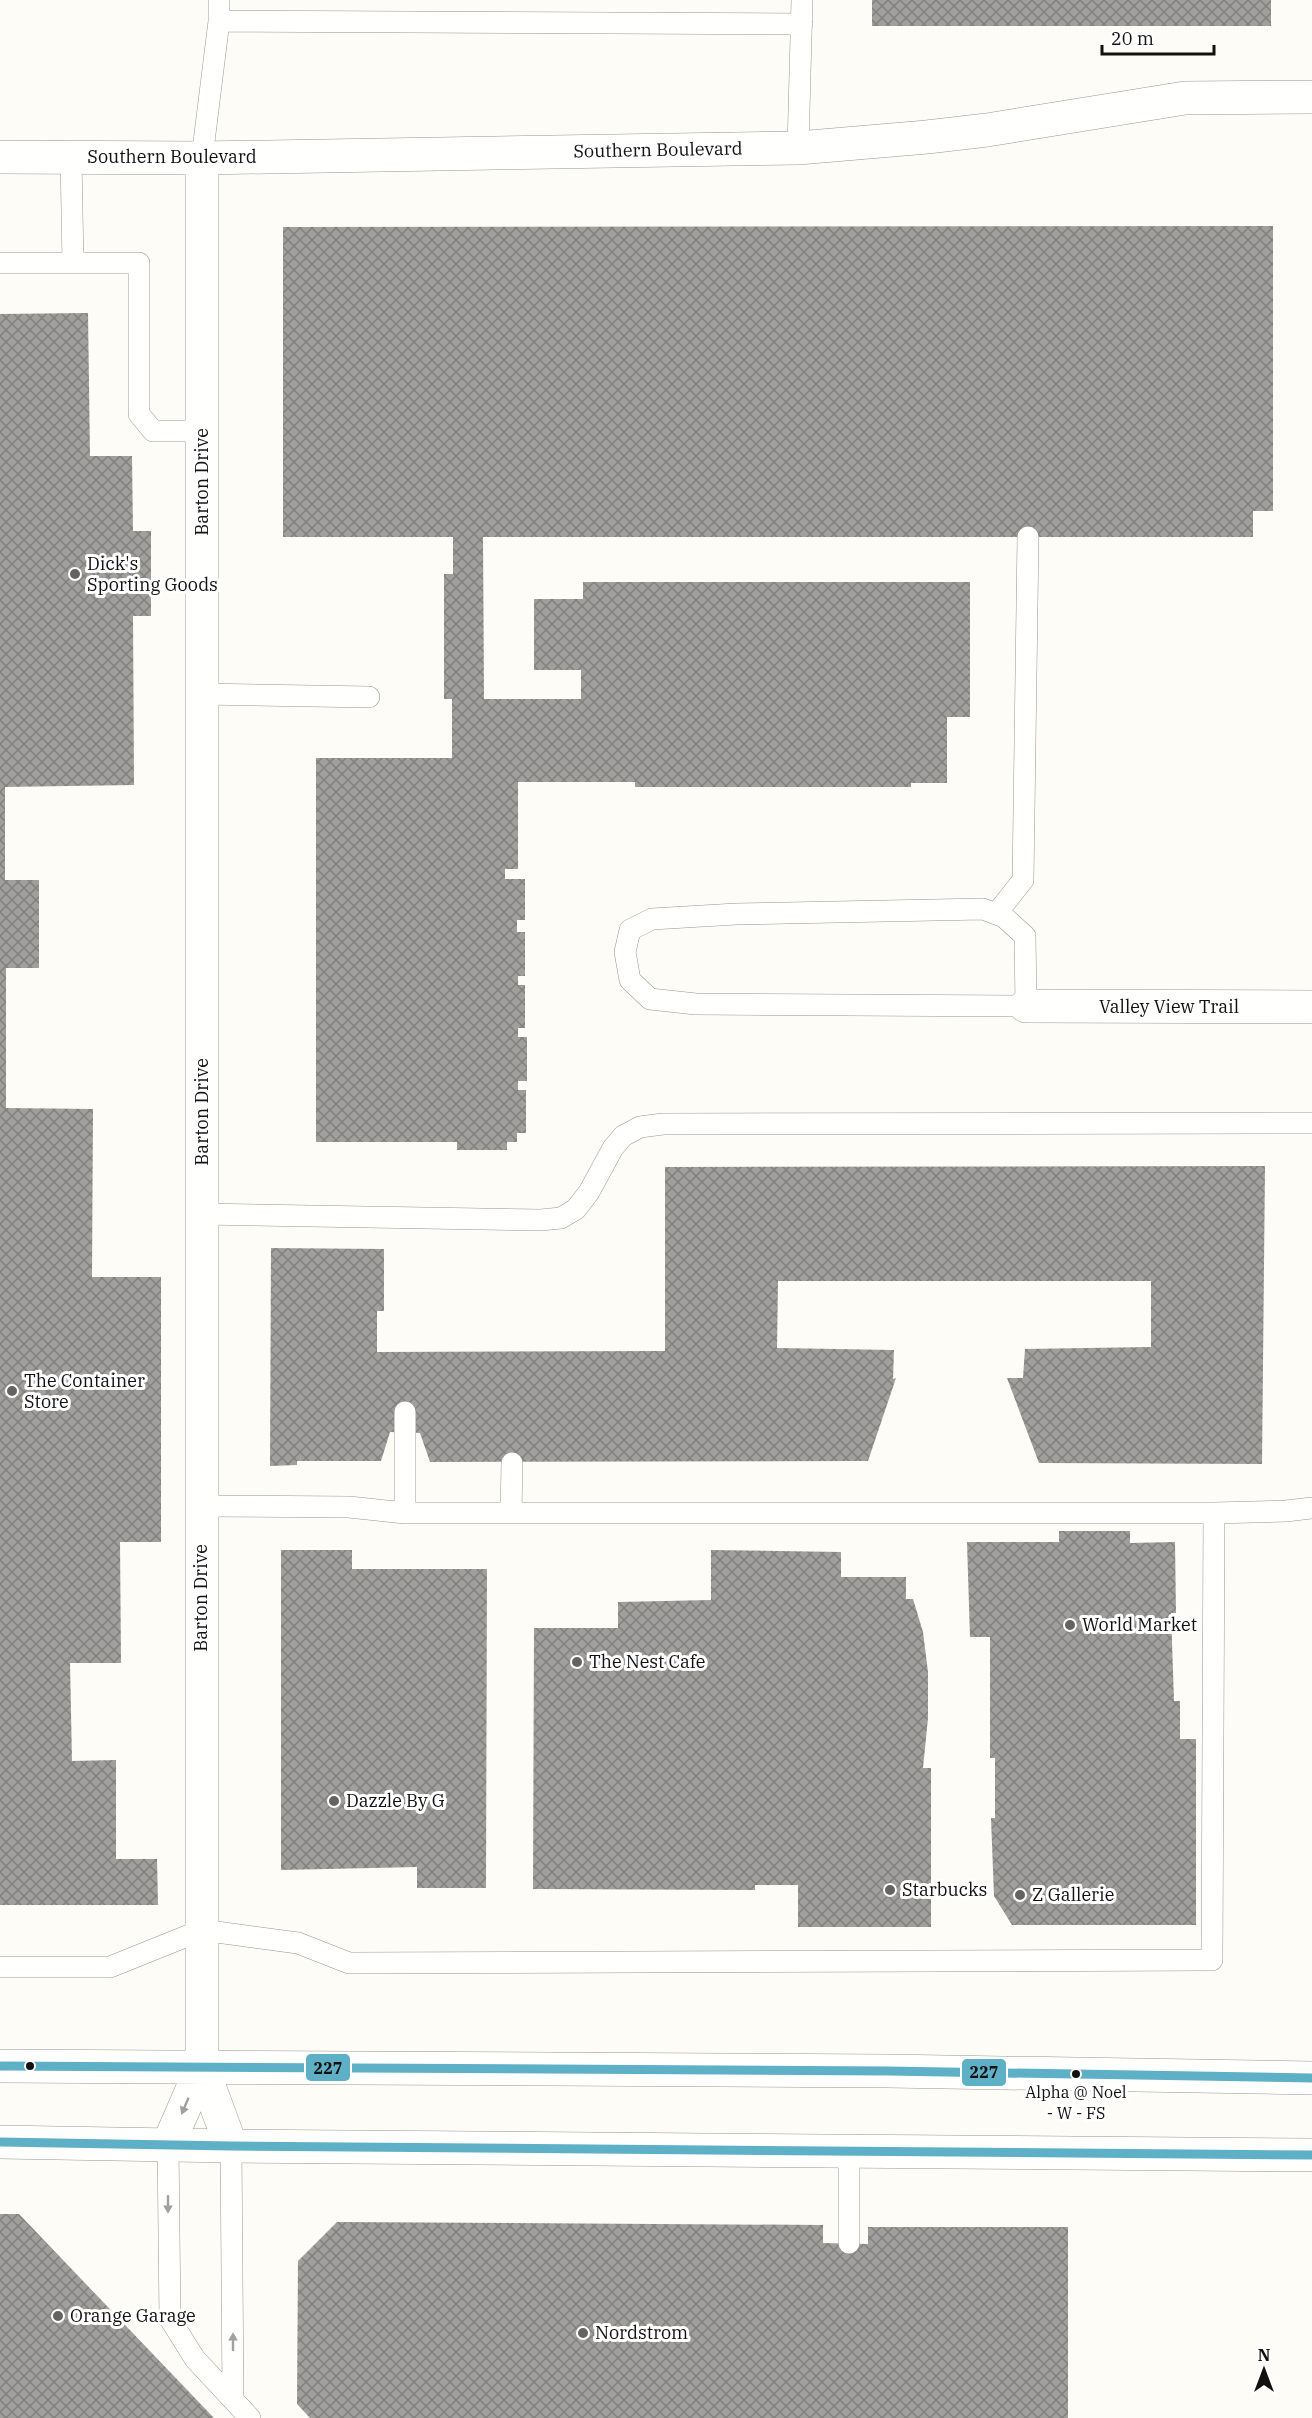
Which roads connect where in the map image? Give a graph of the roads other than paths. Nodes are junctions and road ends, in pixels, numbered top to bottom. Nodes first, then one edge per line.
1 (802, 0) edge
2 (219, 10) edge
3 (802, 24) junction
4 (1312, 97) edge
5 (798, 148) junction
6 (0, 157) edge
7 (70, 158) junction
8 (202, 158) junction
9 (0, 263) edge
10 (73, 263) junction
11 (202, 431) junction
12 (1028, 537) dead end
13 (202, 694) junction
14 (369, 697) dead end
15 (996, 914) junction
16 (1026, 1006) junction
17 (1312, 1008) edge
18 (1312, 1123) edge
19 (202, 1214) junction
20 (405, 1412) dead end
21 (512, 1463) dead end
22 (201, 1506) junction
23 (1312, 1508) edge
24 (511, 1512) junction
25 (1214, 1512) junction
26 (405, 1513) junction
27 (202, 1930) junction
28 (0, 1967) edge
29 (0, 2066) edge
30 (202, 2067) junction
31 (1312, 2078) edge
32 (0, 2142) edge
33 (168, 2145) junction
34 (231, 2146) junction
35 (849, 2151) junction
36 (1312, 2155) edge
37 (849, 2244) dead end
38 (233, 2400) junction
39 (250, 2418) edge

1 - 3 lane
2 - 3 lane
2 - 8 lane
3 - 5 lane
4 - 5 street, Southern Boulevard
5 - 8 street, Southern Boulevard
6 - 7 street, Southern Boulevard
7 - 8 street, Southern Boulevard
7 - 10 lane
8 - 11 street, Barton Drive
9 - 10 lane
10 - 11 lane
11 - 13 street, Barton Drive
12 - 15 lane
13 - 14 lane
13 - 19 street, Barton Drive
15 - 16 lane
15 - 16 lane
16 - 17 street, Valley View Trail
18 - 19 lane
19 - 22 street, Barton Drive
20 - 26 lane
21 - 24 lane
22 - 26 lane
22 - 27 street, Barton Drive
23 - 25 lane
24 - 25 lane
24 - 26 lane
25 - 27 lane
27 - 28 lane
27 - 30 street, Barton Drive
29 - 30 street
30 - 31 street
30 -> 33 street
30 - 34 street
32 - 33 street
33 - 34 street
33 -> 38 lane
34 - 35 street
38 -> 34 lane
35 - 36 street
35 - 37 lane
38 - 39 lane

